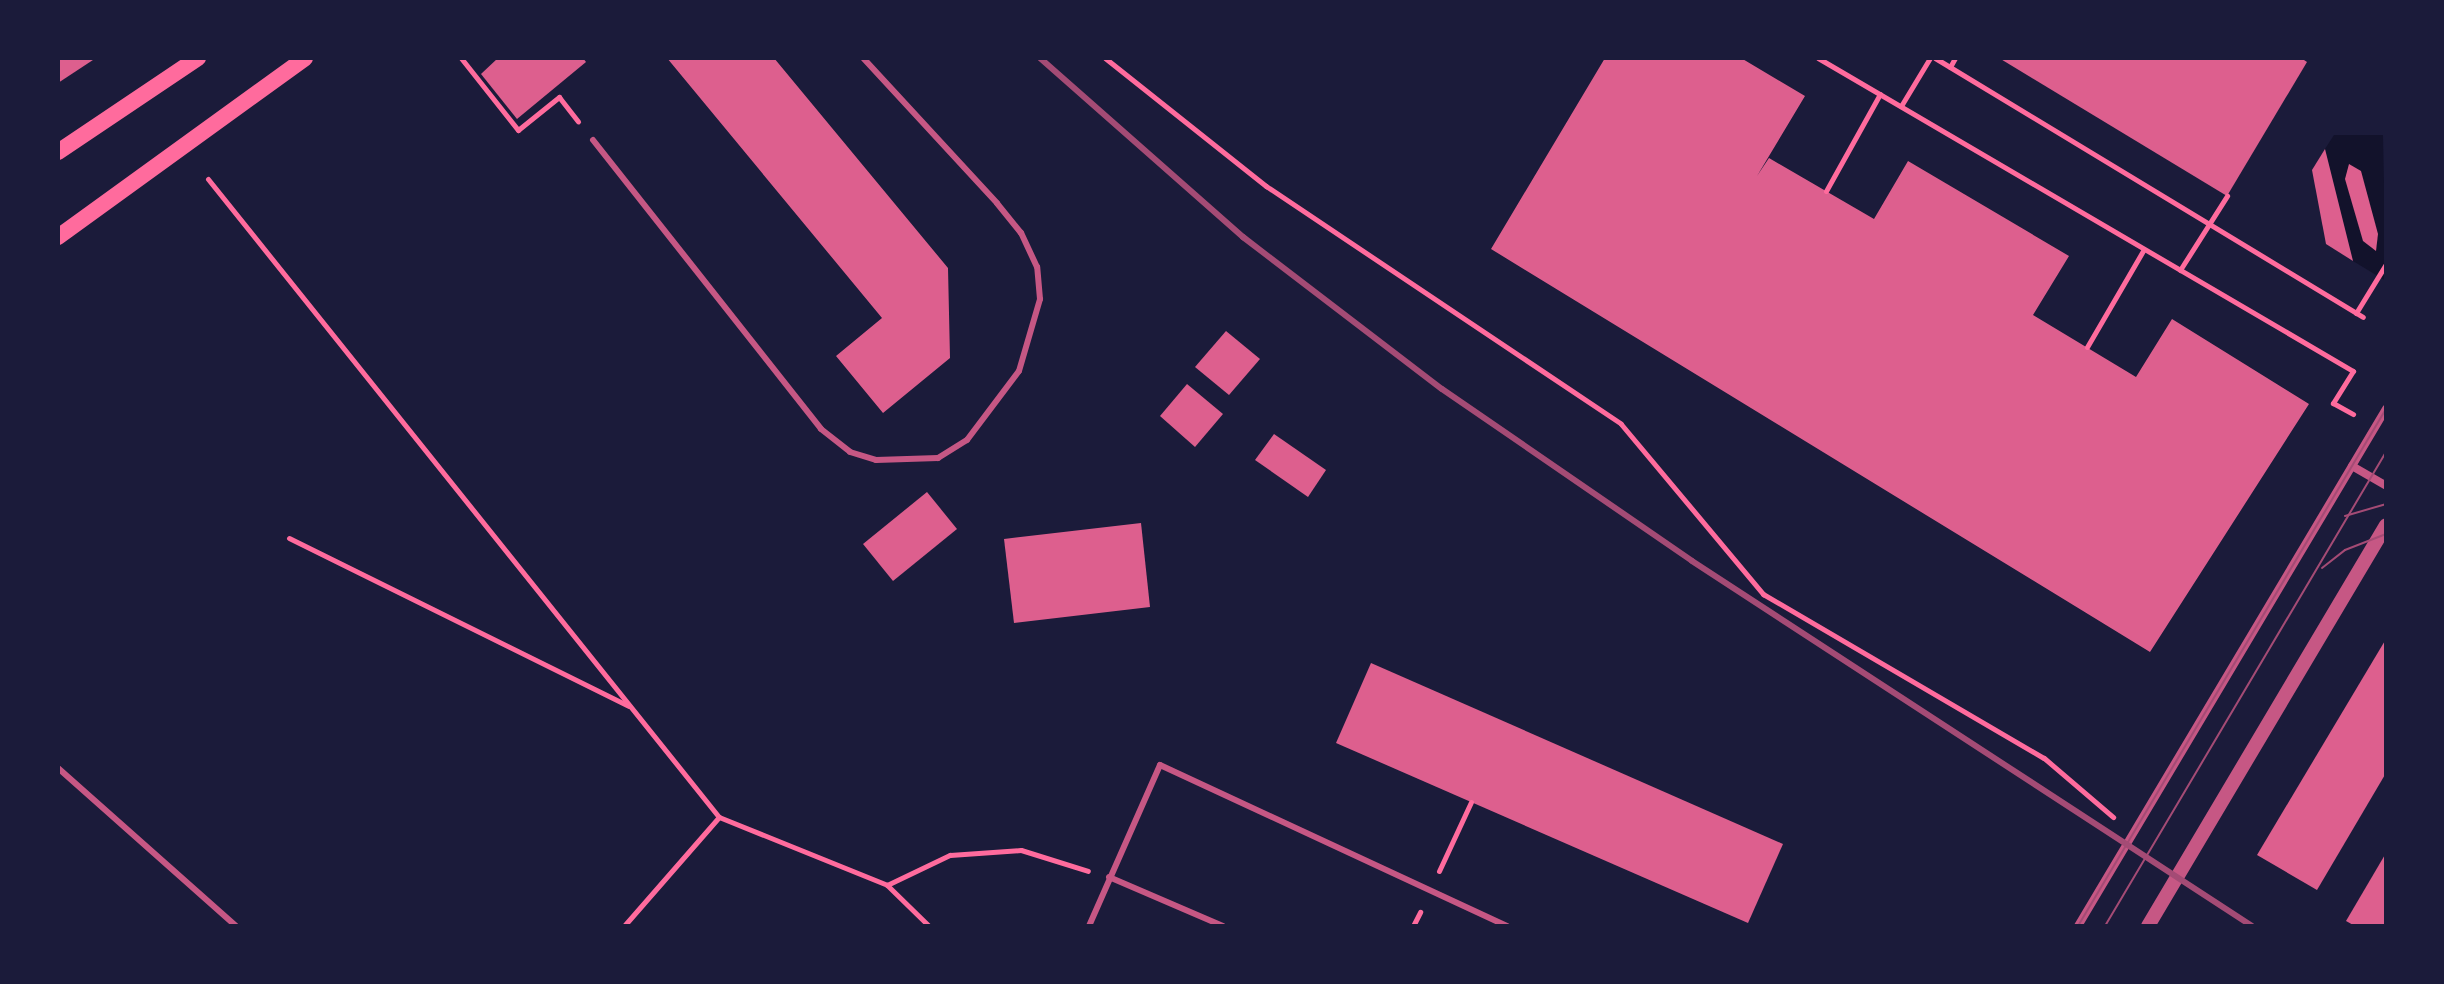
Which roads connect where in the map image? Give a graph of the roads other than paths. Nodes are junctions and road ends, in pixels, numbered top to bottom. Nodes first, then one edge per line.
1 (198, 58) edge
2 (305, 58) edge
3 (863, 58) edge
4 (593, 140) road end
5 (58, 152) edge
6 (58, 237) edge
7 (2386, 409) edge
8 (2352, 466) junction
9 (2386, 486) edge
10 (2386, 525) edge
11 (58, 768) edge
12 (1109, 877) junction
13 (236, 926) edge
14 (1089, 926) edge
15 (1223, 926) edge
16 (1507, 926) edge
17 (2078, 926) edge
18 (2148, 926) edge

1 - 5 main road
2 - 6 main road
3 - 4 lane
7 - 8 street
8 - 9 street
8 - 17 street
10 - 18 street
11 - 13 lane
12 - 14 lane
12 - 15 lane
12 - 16 lane

